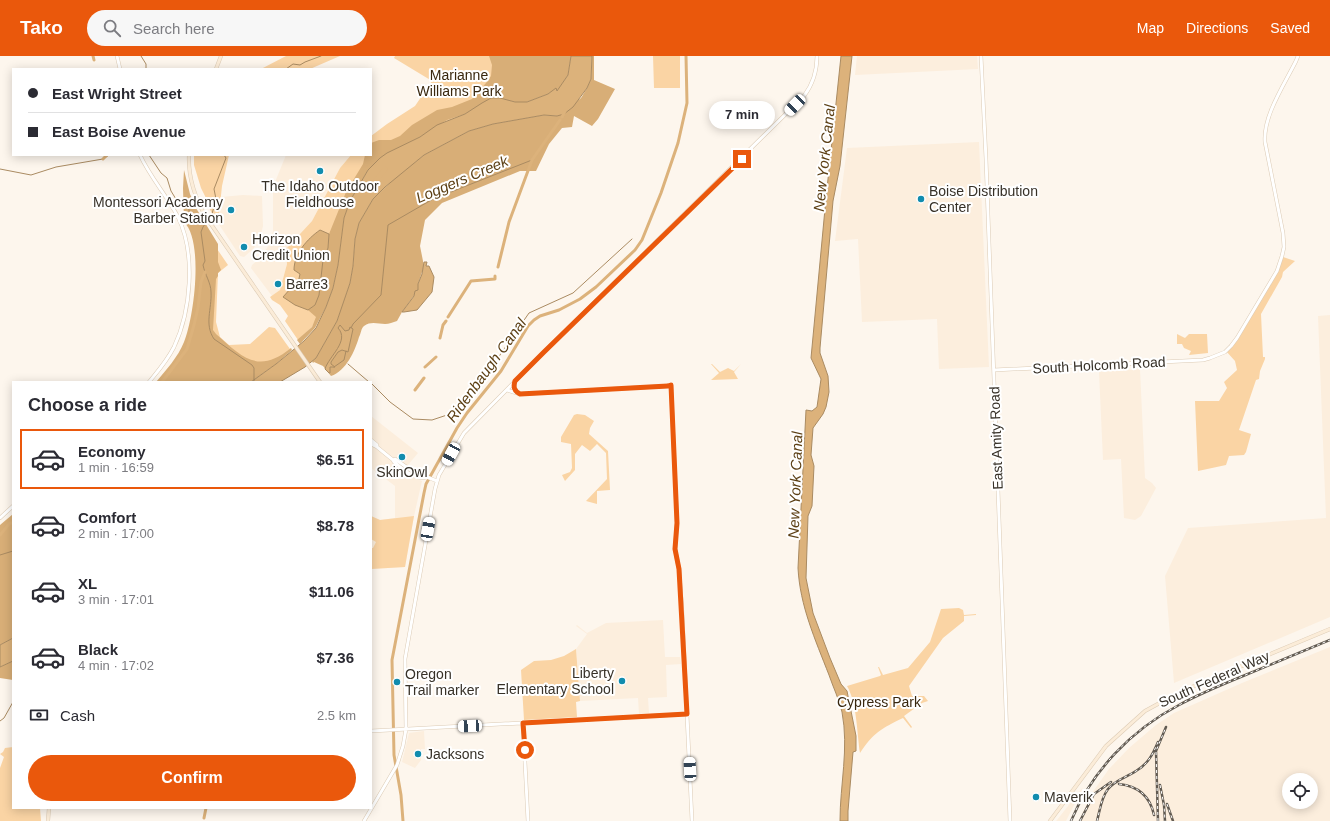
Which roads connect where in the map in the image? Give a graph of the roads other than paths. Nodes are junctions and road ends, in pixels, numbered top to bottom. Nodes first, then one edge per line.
1 (118, 56) edge
2 (221, 56) edge
3 (817, 56) edge
4 (981, 56) edge
5 (1298, 56) edge
6 (120, 68) edge
7 (216, 68) edge
8 (141, 156) edge
9 (189, 156) edge
10 (994, 370) junction
11 (150, 381) edge
12 (319, 381) edge
13 (515, 381) junction
14 (506, 390) junction
15 (520, 394) junction
16 (372, 441) edge
17 (372, 444) edge
18 (378, 447) junction
19 (437, 481) junction
20 (12, 507) edge
21 (0, 518) edge
22 (1330, 629) edge
23 (687, 714) junction
24 (523, 723) junction
25 (406, 729) junction
26 (372, 731) edge
27 (372, 807) edge
28 (49, 809) edge
29 (371, 809) edge
30 (48, 821) edge
31 (364, 821) edge
32 (528, 821) edge
33 (692, 821) edge
34 (1010, 821) edge
35 (1050, 821) edge

1 - 6 street
2 - 7 main road
3 - 13 street
4 - 10 street, East Amity Road
5 - 10 street, South Holcomb Road
8 - 11 street
9 - 12 main road
10 - 34 street, East Amity Road
13 - 14 street
13 - 15 street
14 - 15 street
14 - 19 street
15 - 23 street
16 - 18 street
17 - 18 street
18 - 19 street
19 - 25 street
20 - 21 street
22 - 35 main road, South Federal Way
23 - 24 street
23 - 33 street
24 - 25 street
24 - 32 street
25 - 26 street
25 - 27 street
28 - 30 main road
29 - 31 street

